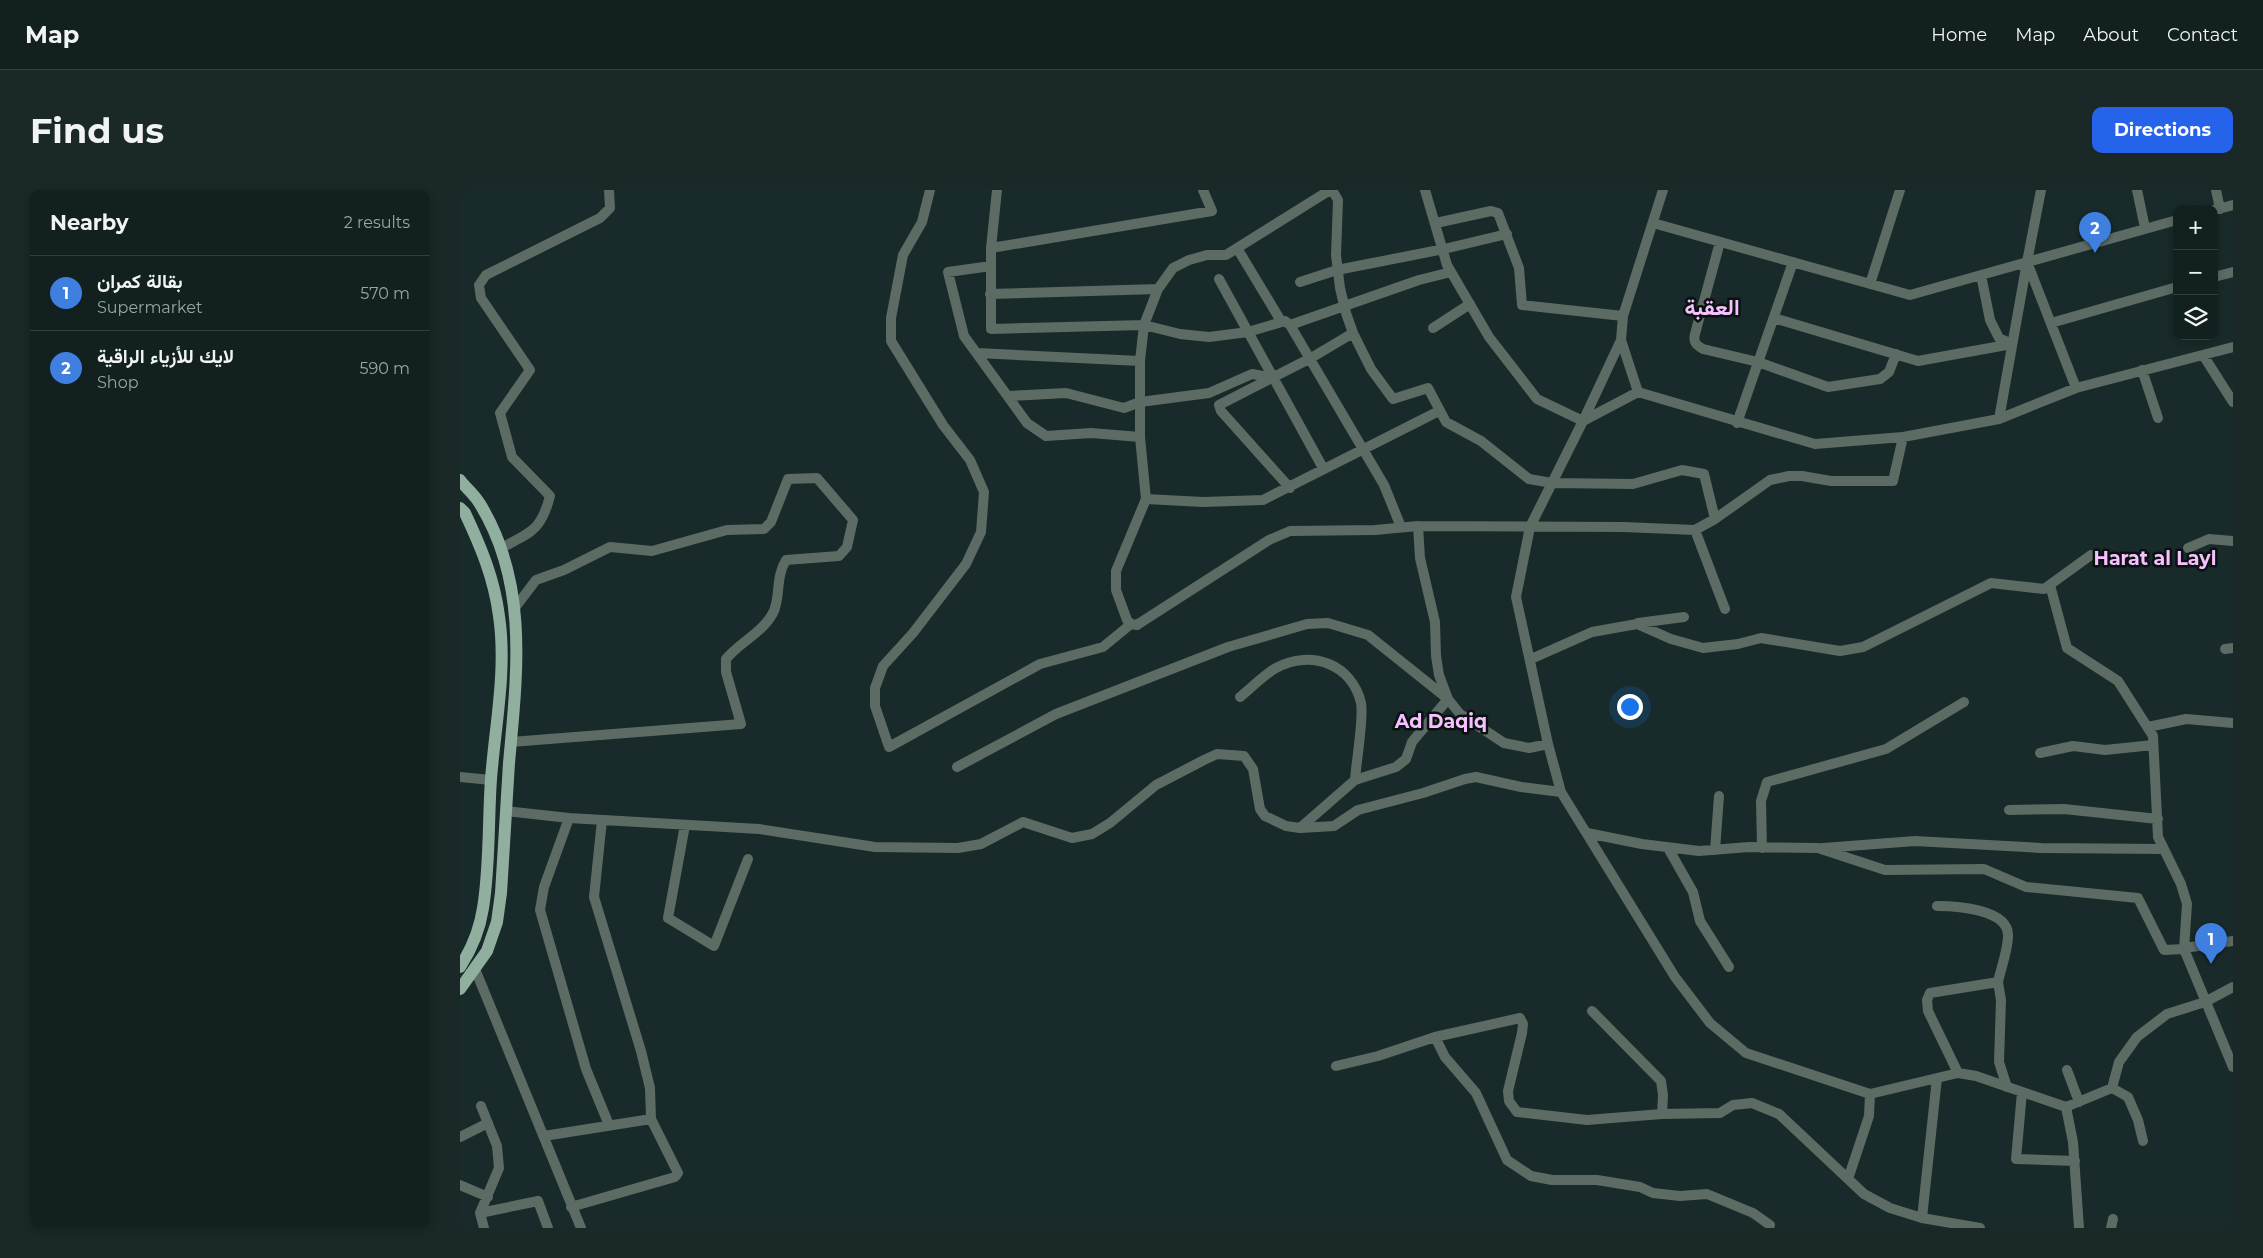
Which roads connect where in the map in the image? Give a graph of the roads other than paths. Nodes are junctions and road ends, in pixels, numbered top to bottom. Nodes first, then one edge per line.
1 (609, 190) edge
2 (930, 190) edge
3 (996, 190) edge
4 (1203, 190) edge
5 (1331, 190) edge
6 (1425, 190) edge
7 (1663, 190) edge
8 (1900, 190) edge
9 (2041, 190) edge
10 (2137, 190) edge
11 (2216, 190) edge
12 (2217, 205) edge
13 (2233, 206) edge
14 (2218, 210) edge
15 (2173, 221) edge
16 (1436, 223) junction
17 (1653, 223) junction
18 (2145, 228) junction
19 (1507, 234) junction
20 (1720, 242) junction
21 (991, 248) junction
22 (1237, 248) junction
23 (1444, 249) junction
24 (1793, 262) junction
25 (2027, 262) junction
26 (991, 266) junction
27 (1337, 270) junction
28 (1451, 272) junction
29 (2233, 272) edge
30 (1981, 275) junction
31 (2218, 276) edge
32 (1219, 279) dead end
33 (1300, 282) dead end
34 (1870, 284) junction
35 (1158, 288) junction
36 (2173, 288) edge
37 (990, 294) junction
38 (1470, 304) junction
39 (1344, 307) junction
40 (1623, 316) junction
41 (1774, 318) junction
42 (2051, 322) junction
43 (1285, 323) junction
44 (1144, 325) junction
45 (1433, 328) dead end
46 (1248, 332) junction
47 (1353, 333) junction
48 (1621, 340) junction
49 (2012, 344) junction
50 (2233, 347) edge
51 (977, 353) junction
52 (1896, 354) junction
53 (2203, 355) junction
54 (1311, 358) junction
55 (1140, 361) junction
56 (1758, 362) junction
57 (2142, 370) junction
58 (1275, 378) junction
59 (2076, 388) junction
60 (1638, 392) junction
61 (1008, 396) junction
62 (1140, 402) junction
63 (2233, 402) edge
64 (1439, 411) junction
65 (2158, 418) dead end
66 (1999, 419) junction
67 (1583, 421) junction
68 (1737, 423) junction
69 (1903, 436) junction
70 (1140, 437) junction
71 (1364, 449) junction
72 (1323, 468) junction
73 (460, 480) edge
74 (1552, 483) junction
75 (1290, 488) junction
76 (1146, 498) junction
77 (460, 508) edge
78 (1716, 519) junction
79 (1418, 526) junction
80 (1401, 527) junction
81 (1530, 527) junction
82 (1695, 530) junction
83 (2233, 541) edge
84 (500, 548) junction
85 (2188, 548) dead end
86 (2091, 555) dead end
87 (2050, 584) junction
88 (514, 609) junction
89 (1725, 609) dead end
90 (1684, 617) dead end
91 (1131, 624) junction
92 (1638, 624) junction
93 (1531, 659) junction
94 (1240, 697) dead end
95 (1448, 699) junction
96 (1964, 702) dead end
97 (2232, 724) edge
98 (2148, 727) junction
99 (511, 742) junction
100 (1548, 744) junction
101 (2153, 745) junction
102 (2040, 753) dead end
103 (957, 767) dead end
104 (460, 777) edge
105 (491, 780) junction
106 (1355, 780) junction
107 (508, 782) junction
108 (1561, 792) junction
109 (1719, 796) dead end
110 (2009, 810) dead end
111 (506, 811) junction
112 (568, 818) junction
113 (2158, 819) junction
114 (602, 820) junction
115 (685, 825) junction
116 (1300, 828) junction
117 (1587, 833) junction
118 (1668, 848) junction
119 (1762, 848) junction
120 (1818, 848) junction
121 (2164, 849) junction
122 (1715, 850) junction
123 (748, 859) dead end
124 (1936, 906) dead end
125 (2233, 941) edge
126 (2184, 948) junction
127 (460, 967) edge
128 (1729, 967) dead end
129 (475, 969) junction
130 (1998, 982) junction
131 (2233, 987) edge
132 (460, 989) edge
133 (2205, 1002) junction
134 (1592, 1011) dead end
135 (1435, 1037) junction
136 (1336, 1066) dead end
137 (2233, 1067) edge
138 (2067, 1070) dead end
139 (1958, 1073) junction
140 (1937, 1078) junction
141 (2007, 1087) junction
142 (2112, 1088) junction
143 (2022, 1092) junction
144 (1870, 1094) junction
145 (2079, 1102) junction
146 (480, 1106) dead end
147 (2066, 1107) junction
148 (1662, 1114) junction
149 (651, 1118) junction
150 (488, 1123) junction
151 (609, 1125) junction
152 (544, 1136) junction
153 (460, 1137) edge
154 (2144, 1141) dead end
155 (2075, 1161) junction
156 (1848, 1178) junction
157 (460, 1185) edge
158 (488, 1197) junction
159 (572, 1207) junction
160 (480, 1213) junction
161 (1922, 1218) junction
162 (1770, 1225) dead end
163 (484, 1228) edge
164 (548, 1228) edge
165 (581, 1228) edge
166 (1980, 1228) edge
167 (2079, 1228) edge

1 - 84 street
2 - 91 street
3 - 21 street
4 - 21 street
5 - 22 street
5 - 27 street
6 - 16 street
7 - 17 street
8 - 34 street
9 - 25 street
10 - 18 street
11 - 12 street
13 - 14 street
15 - 18 street
16 - 19 street
16 - 23 street
17 - 20 street
17 - 40 street
18 - 25 street
19 - 23 street
19 - 40 street
20 - 24 street
20 - 56 street
21 - 26 street
22 - 35 street
22 - 43 street
23 - 27 street
23 - 28 street
24 - 34 street
24 - 41 street
25 - 30 street
25 - 42 street
25 - 49 street
26 - 37 street
26 - 51 street
27 - 33 street
27 - 39 street
28 - 38 street
28 - 39 street
29 - 31 street
30 - 34 street
30 - 49 street
32 - 46 street
35 - 37 street
35 - 44 street
36 - 42 street
37 - 44 street
38 - 45 street
38 - 67 street
39 - 43 street
39 - 47 street
40 - 48 street
41 - 52 street
41 - 56 street
42 - 59 street
43 - 46 street
43 - 54 street
44 - 46 street
44 - 55 street
46 - 58 street
47 - 54 street
47 - 64 street
48 - 60 street
48 - 67 street
49 - 52 street
49 - 66 street
50 - 53 street
51 - 55 street
51 - 61 street
52 - 56 street
53 - 57 street
53 - 63 street
54 - 58 street
54 - 71 street
55 - 62 street
56 - 68 street
57 - 59 street
57 - 65 street
58 - 62 street
58 - 72 street
58 - 75 street
59 - 66 street
60 - 67 street
60 - 68 street
61 - 62 street
61 - 70 street
62 - 70 street
64 - 71 street
64 - 74 street
66 - 69 street
67 - 74 street
68 - 69 street
69 - 78 street
70 - 76 street
71 - 72 street
71 - 80 street
72 - 75 street
73 - 84 main road
74 - 78 street
74 - 81 street
75 - 76 street
76 - 91 street
77 - 105 main road
78 - 82 street
79 - 80 street
79 - 81 street
79 - 95 street
80 - 91 street
81 - 82 street
81 - 93 street
82 - 89 street
83 - 85 street
84 - 88 main road
86 - 87 street
87 - 92 street
87 - 98 street
88 - 99 main road
88 - 99 street
90 - 92 street
92 - 93 street
93 - 100 street
94 - 106 street
95 - 100 street
95 - 103 street
95 - 106 street
96 - 119 street
97 - 98 street
98 - 101 street
99 - 107 main road
100 - 108 street
101 - 102 street
101 - 113 street
104 - 105 street
105 - 107 main road
105 - 127 main road
106 - 116 street
107 - 111 main road
108 - 116 street
108 - 117 street
109 - 122 street
110 - 113 street
111 - 112 street
111 - 129 main road
112 - 114 street
112 - 151 street
113 - 121 street
114 - 115 street
114 - 149 street
115 - 116 street
115 - 123 street
117 - 118 street
117 - 144 street
118 - 122 street
118 - 128 street
119 - 120 street
119 - 122 street
120 - 121 street
120 - 126 street
121 - 126 street
124 - 130 street
125 - 126 street
126 - 133 street
129 - 132 main road
129 - 152 street
130 - 139 street
130 - 141 street
131 - 133 street
133 - 137 street
133 - 142 street
134 - 148 street
135 - 136 street
135 - 148 street
135 - 162 street
138 - 145 street
139 - 140 street
139 - 141 street
140 - 144 street
140 - 161 street
141 - 143 street
142 - 145 street
142 - 154 street
143 - 147 street
143 - 155 street
144 - 156 street
145 - 147 street
146 - 150 street
147 - 155 street
148 - 156 street
149 - 151 street
149 - 159 street
150 - 153 street
150 - 158 street
151 - 152 street
152 - 159 street
155 - 167 street
156 - 161 street
157 - 158 street
158 - 160 street
159 - 165 street
160 - 163 street
160 - 164 street
161 - 166 street

